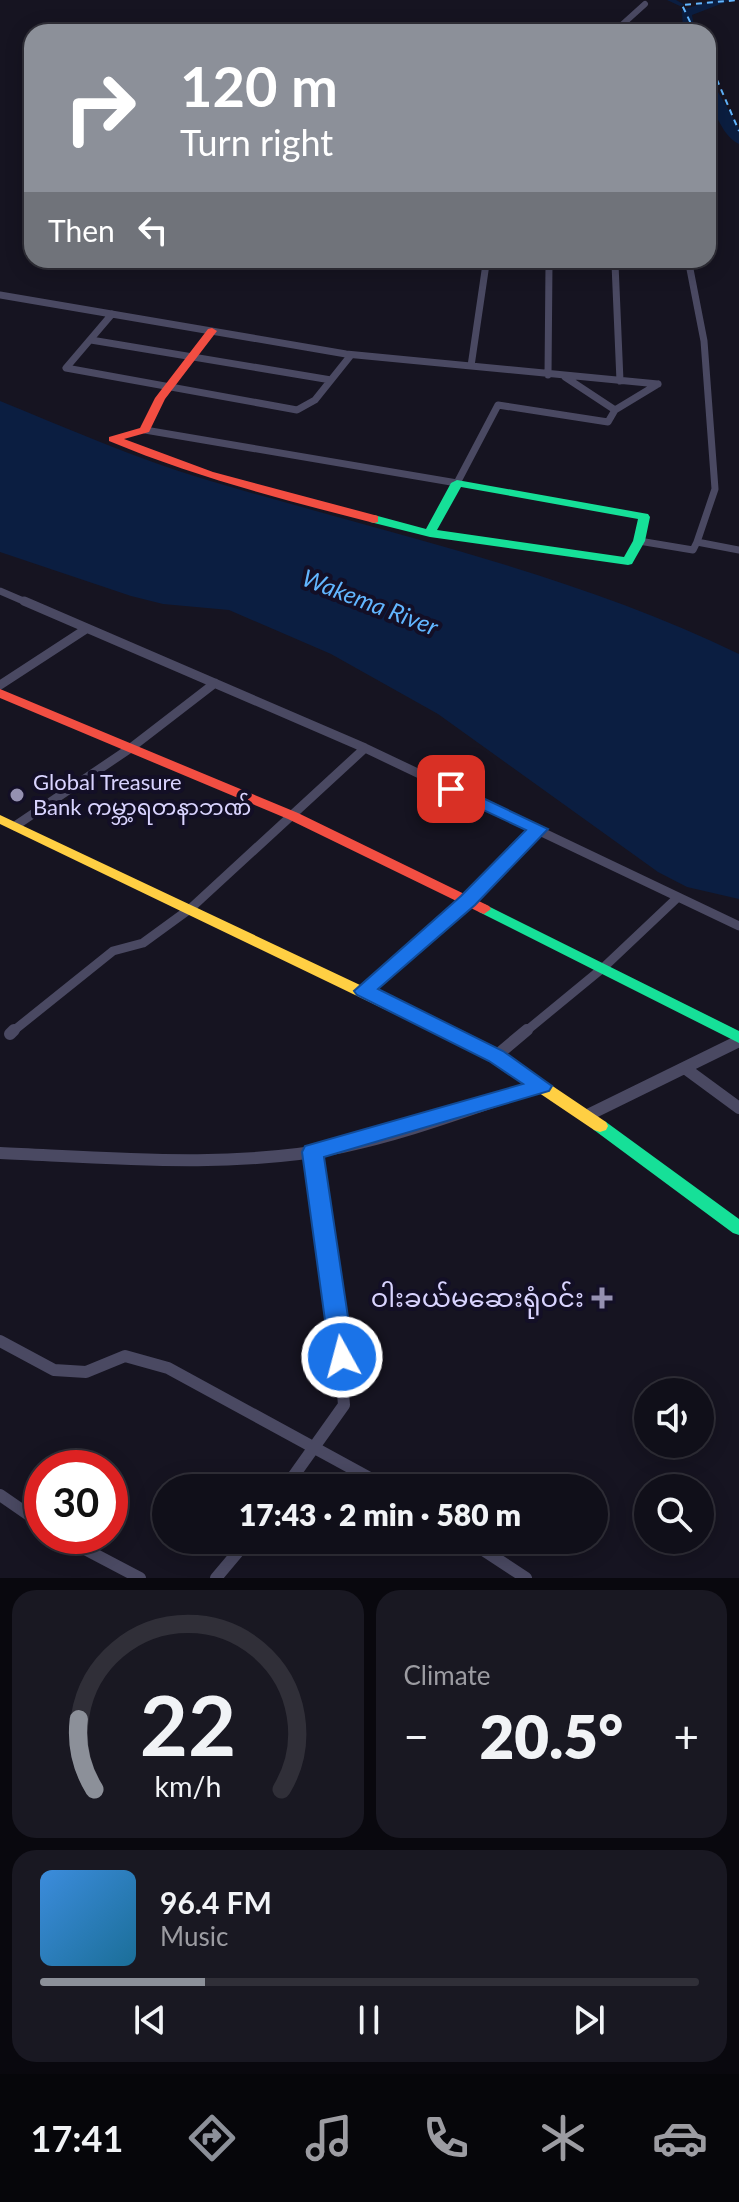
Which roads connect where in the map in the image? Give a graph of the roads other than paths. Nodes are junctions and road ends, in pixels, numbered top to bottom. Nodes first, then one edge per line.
1 (645, 4) dead end
2 (623, 24) edge
3 (486, 268) edge
4 (549, 268) edge
5 (615, 268) edge
6 (690, 268) edge
7 (0, 295) edge
8 (112, 314) junction
9 (212, 331) junction
10 (91, 340) junction
11 (351, 355) junction
12 (191, 358) junction
13 (471, 366) junction
14 (548, 375) junction
15 (562, 375) junction
16 (331, 380) junction
17 (620, 381) junction
18 (168, 387) junction
19 (615, 410) junction
20 (145, 430) junction
21 (457, 483) junction
22 (430, 533) junction
23 (639, 541) junction
24 (697, 542) junction
25 (739, 550) edge
26 (0, 591) edge
27 (86, 629) junction
28 (215, 683) junction
29 (0, 685) edge
30 (0, 693) edge
31 (132, 747) junction
32 (365, 748) junction
33 (293, 816) junction
34 (0, 819) edge
35 (15, 826) junction
36 (538, 829) junction
37 (677, 898) junction
38 (468, 901) junction
39 (191, 908) junction
40 (739, 926) edge
41 (604, 967) junction
42 (364, 991) junction
43 (10, 1034) dead end
44 (739, 1040) edge
45 (496, 1056) junction
46 (686, 1069) junction
47 (541, 1086) junction
48 (739, 1108) edge
49 (586, 1116) junction
50 (313, 1152) junction
51 (0, 1153) edge
52 (739, 1228) edge
53 (0, 1341) edge
54 (314, 1446) junction
55 (295, 1474) edge
56 (363, 1474) edge
57 (0, 1495) edge
58 (24, 1512) edge
59 (94, 1554) edge
60 (236, 1554) edge
61 (489, 1554) edge
62 (140, 1578) edge
63 (216, 1578) edge
64 (526, 1578) edge

1 - 2 street
3 - 13 street
4 - 14 street
5 - 17 street
6 - 24 street
7 - 8 street
8 - 9 street
8 - 10 street
9 - 11 street
9 - 12 street
10 - 12 street
10 - 18 street
11 - 13 street
11 - 16 street
12 - 16 street
12 - 18 street
13 - 14 street
14 - 15 street
15 - 17 street
15 - 19 street
16 - 18 street
17 - 19 street
18 - 20 street
19 - 21 street
20 - 21 street
20 - 22 street
21 - 22 street
21 - 23 street
22 - 23 street
23 - 24 street
24 - 25 street
26 - 27 street
27 - 28 street
27 - 29 street
28 - 31 street
28 - 32 street
30 - 31 street
31 - 33 street
31 - 35 street
32 - 33 street
32 - 36 street
33 - 38 street
33 - 39 street
34 - 35 street
35 - 39 street
36 - 37 street
36 - 38 street
37 - 40 street
37 - 41 street
38 - 41 street
38 - 42 street
39 - 42 street
39 - 43 street
41 - 44 street
41 - 45 street
42 - 45 street
44 - 46 street
45 - 47 street
46 - 48 street
46 - 49 street
47 - 49 street
47 - 50 street
49 - 52 street
50 - 51 street
50 - 54 street
53 - 54 street
54 - 55 street
54 - 56 street
57 - 58 street
59 - 62 street
60 - 63 street
61 - 64 street

